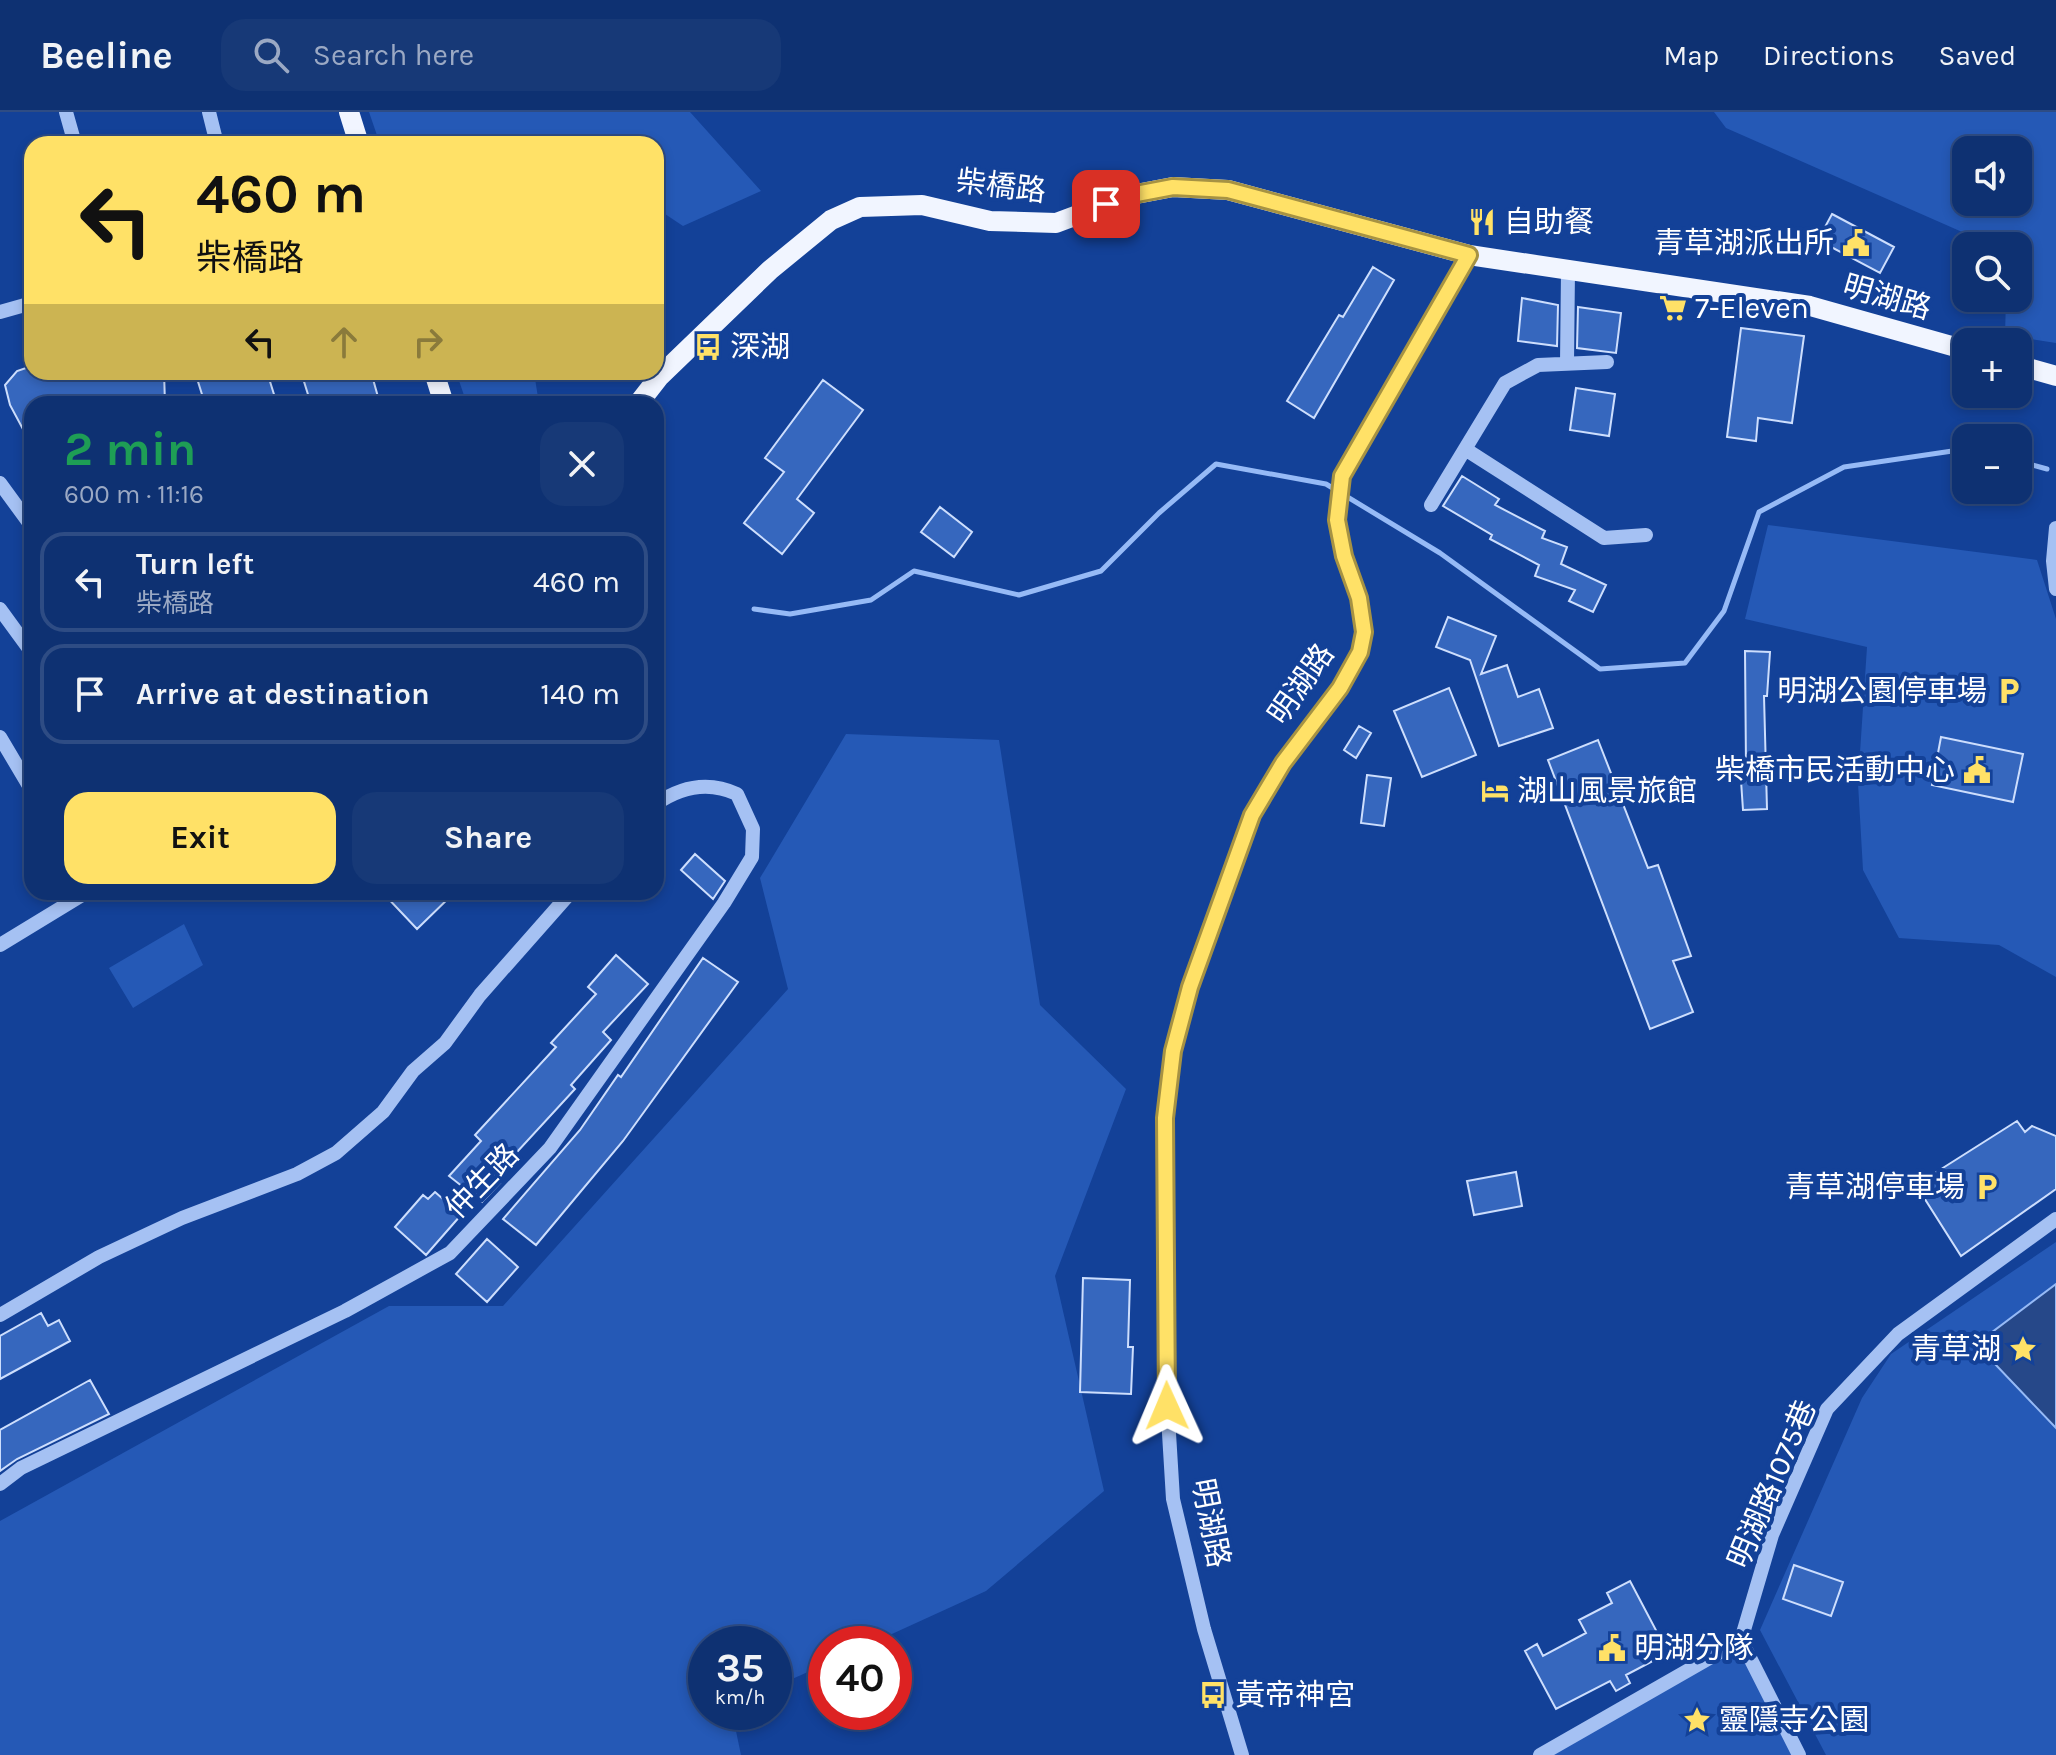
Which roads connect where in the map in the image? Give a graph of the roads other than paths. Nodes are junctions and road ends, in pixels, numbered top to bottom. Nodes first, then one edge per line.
1 (66, 112) edge
2 (209, 112) edge
3 (349, 112) edge
4 (73, 136) edge
5 (215, 136) edge
6 (356, 136) edge
7 (1469, 255) junction
8 (1568, 270) junction
9 (24, 305) edge
10 (0, 312) edge
11 (1952, 346) edge
12 (1607, 362) dead end
13 (1567, 363) junction
14 (2032, 369) edge
15 (664, 372) edge
16 (2056, 376) edge
17 (657, 380) edge
18 (644, 396) edge
19 (1465, 449) junction
20 (0, 483) edge
21 (1431, 505) dead end
22 (24, 516) edge
23 (2056, 528) edge
24 (1646, 535) dead end
25 (2056, 589) edge
26 (0, 609) edge
27 (24, 642) edge
28 (0, 737) edge
29 (24, 765) edge
30 (664, 800) edge
31 (74, 900) edge
32 (564, 900) edge
33 (0, 945) edge
34 (2056, 1219) edge
35 (0, 1315) edge
36 (0, 1484) edge
37 (1741, 1640) junction
38 (1242, 1755) edge
39 (1540, 1755) edge
40 (1799, 1755) edge

1 - 4 street
2 - 5 street
3 - 6 main road
7 - 8 main road, 明湖路
7 - 15 main road, 柴橋路
7 - 38 street, 明湖路
8 - 11 main road, 明湖路
8 - 13 street
9 - 10 street
12 - 13 street
13 - 19 street
14 - 16 main road
17 - 18 main road, 柴橋路
19 - 21 street
19 - 24 street
20 - 22 street
23 - 25 street
26 - 27 street
28 - 29 street
30 - 36 street, 仲生路
31 - 33 street
32 - 35 street
34 - 37 street, 明湖路1075巷
37 - 39 street
37 - 40 street

